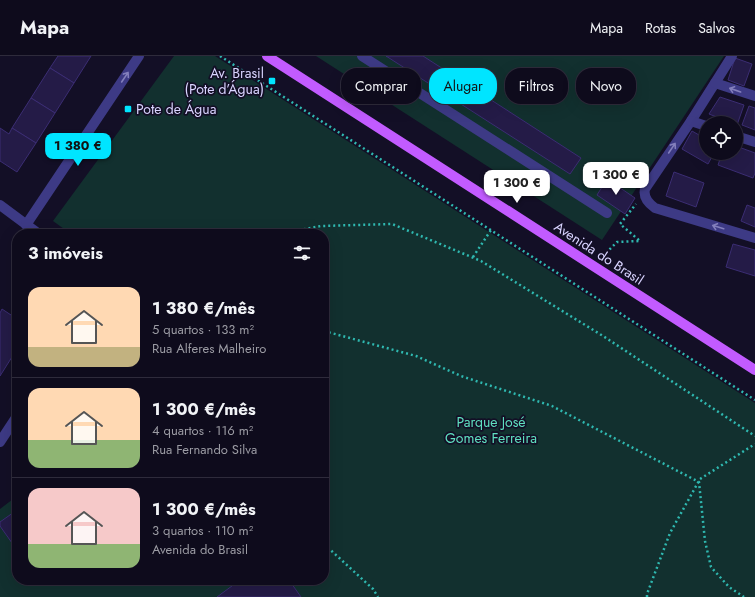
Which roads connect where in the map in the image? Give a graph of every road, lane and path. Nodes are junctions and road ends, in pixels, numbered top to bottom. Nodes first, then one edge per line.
1 (139, 56) edge
2 (220, 56) edge
3 (267, 56) edge
4 (362, 56) edge
5 (732, 56) edge
6 (716, 83) junction
7 (755, 96) edge
8 (691, 121) junction
9 (699, 124) edge
10 (743, 138) edge
11 (755, 142) edge
12 (644, 193) junction
13 (0, 205) edge
14 (607, 213) dead end
15 (26, 225) junction
16 (32, 229) edge
17 (306, 229) edge
18 (491, 230) junction
19 (755, 238) edge
20 (606, 253) dead end
21 (473, 257) junction
22 (329, 332) edge
23 (755, 370) edge
24 (755, 400) edge
25 (12, 424) edge
26 (755, 436) edge
27 (0, 442) edge
28 (755, 444) edge
29 (699, 482) junction
30 (329, 548) edge
31 (378, 597) edge
32 (647, 597) edge
33 (744, 597) edge

15 -> 1 street
2 - 18 path
3 - 23 main road, Avenida do Brasil
4 - 14 street
5 - 6 street
7 -> 6 street
6 - 8 street
8 - 9 street
12 -> 8 street
10 - 11 street
19 -> 12 street
12 - 20 path
13 - 15 street
15 - 16 street
17 - 21 path
18 - 21 path
18 - 24 path
21 - 26 path
22 - 29 path
25 - 27 street
28 - 29 path
29 - 32 path
29 - 33 path
30 - 31 path

